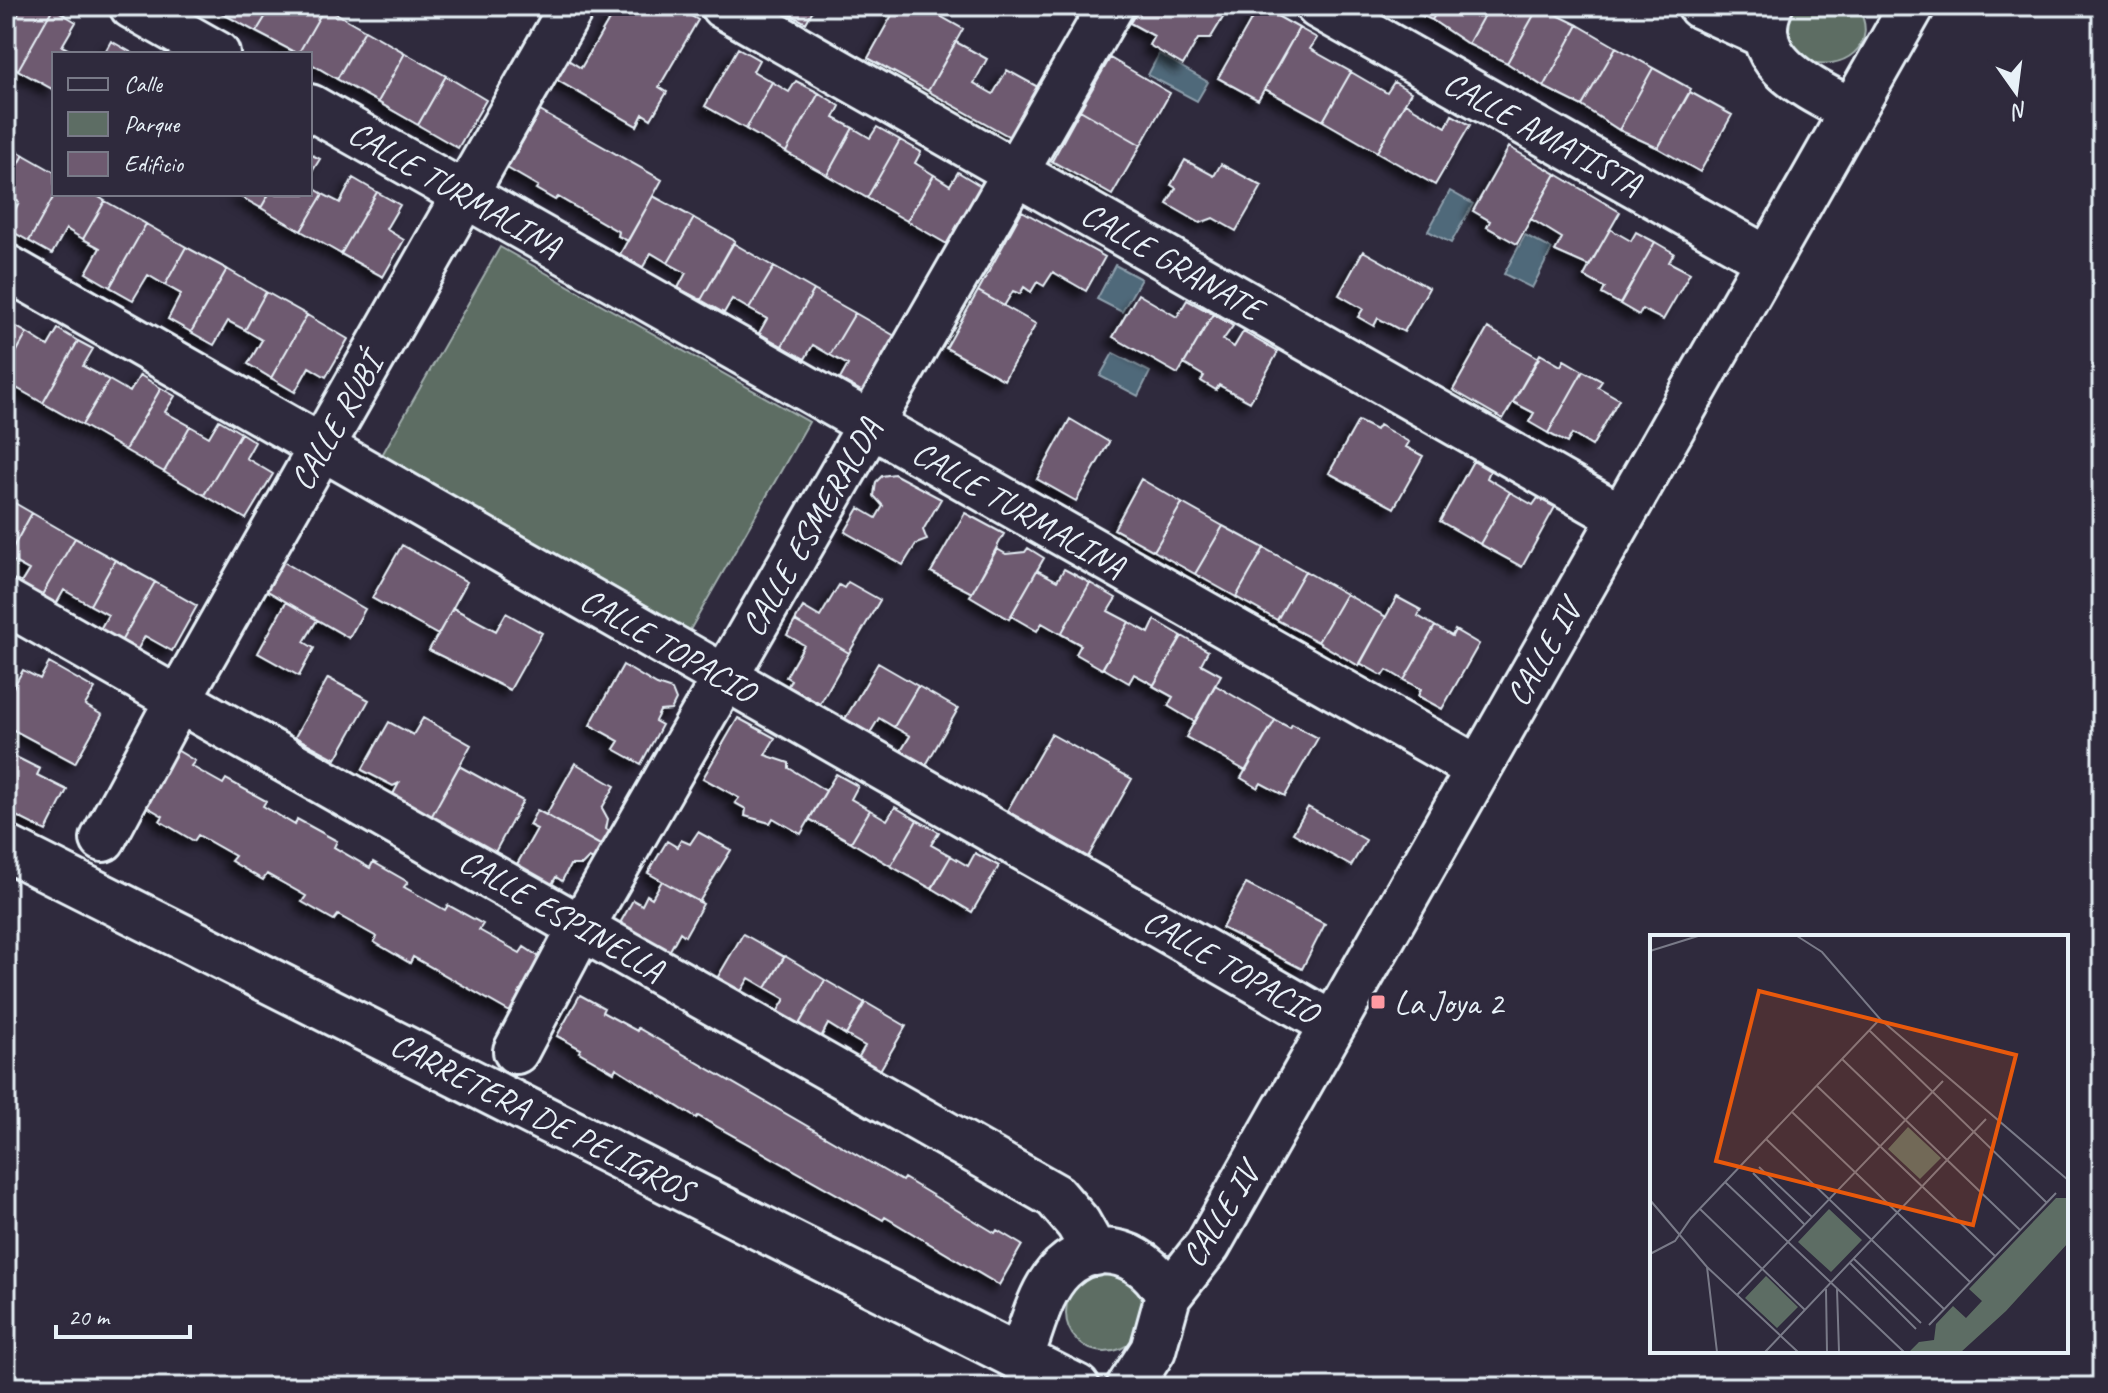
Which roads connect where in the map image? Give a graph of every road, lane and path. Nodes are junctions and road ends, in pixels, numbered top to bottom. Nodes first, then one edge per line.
1 (132, 6) edge
2 (572, 6) edge
3 (723, 6) edge
4 (1111, 6) edge
5 (1318, 6) edge
6 (1700, 6) edge
7 (1908, 7) edge
8 (1768, 21) edge
9 (213, 52) edge
10 (312, 108) edge
11 (1852, 111) junction
12 (1015, 172) junction
13 (465, 195) junction
14 (1767, 259) junction
15 (6, 267) edge
16 (870, 424) junction
17 (322, 448) junction
18 (1621, 517) junction
19 (6, 602) edge
20 (725, 678) junction
21 (179, 698) junction
22 (1477, 768) junction
23 (103, 839) dead end
24 (6, 848) edge
25 (582, 926) junction
26 (1330, 1023) junction
27 (516, 1051) dead end
28 (1095, 1253) junction
29 (1168, 1296) junction
30 (1020, 1358) junction
31 (1077, 1387) edge
32 (1129, 1387) edge

1 - 9 street
2 - 13 street, CALLE RUBÍ
3 - 12 street, CALLE GRANATE
4 - 12 street, CALLE ESMERALDA
5 - 14 street, CALLE AMATISTA
6 - 8 street
7 - 11 street, CALLE IV
8 - 11 street
10 - 13 street, CALLE TURMALINA
11 - 14 street, CALLE IV
12 - 16 street, CALLE ESMERALDA
12 - 18 street, CALLE GRANATE
13 - 16 street, CALLE TURMALINA
13 - 17 street, CALLE RUBÍ
14 - 18 street, CALLE IV
15 - 17 street, CALLE TOPACIO
16 - 20 street, CALLE ESMERALDA
16 - 22 street, CALLE TURMALINA
17 - 20 street, CALLE TOPACIO
17 - 21 street, CALLE RUBÍ
18 - 22 street, CALLE IV
19 - 21 street, CALLE ESPINELLA
20 - 25 street, CALLE ESMERALDA
20 - 26 street, CALLE TOPACIO
21 - 23 street, CALLE RUBÍ
21 - 25 street, CALLE ESPINELLA
22 - 26 street, CALLE IV
24 - 30 street, CARRETERA DE PELIGROS
25 - 27 street, CALLE ESMERALDA
25 - 28 street, CALLE ESPINELLA
26 - 29 street, CALLE IV
28 - 29 street
28 - 30 street
29 - 32 street
30 - 31 street, CARRETERA DE PELIGROS

